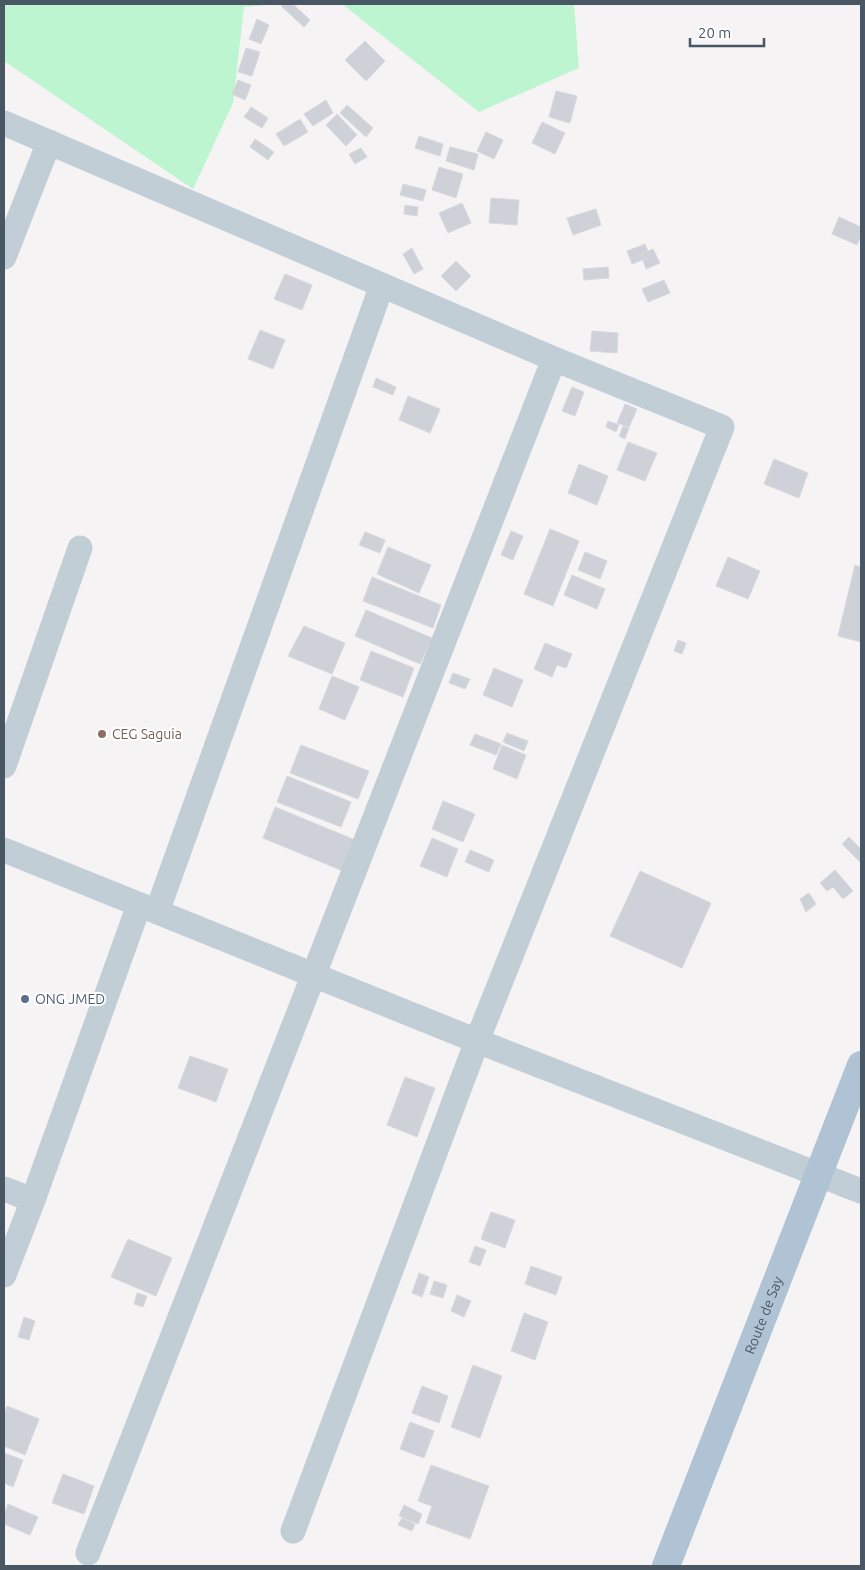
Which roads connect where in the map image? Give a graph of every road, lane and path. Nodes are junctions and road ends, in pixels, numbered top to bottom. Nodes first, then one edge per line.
1 (4, 123) edge
2 (49, 142) junction
3 (4, 257) edge
4 (382, 285) junction
5 (554, 359) junction
6 (80, 548) dead end
7 (4, 766) edge
8 (4, 850) edge
9 (148, 908) junction
10 (314, 975) junction
11 (478, 1041) junction
12 (861, 1065) edge
13 (818, 1173) junction
14 (4, 1189) edge
15 (861, 1191) edge
16 (33, 1200) junction
17 (4, 1275) edge
18 (292, 1531) dead end
19 (88, 1553) dead end
20 (666, 1566) edge

1 - 2 street
2 - 3 street
2 - 4 street
4 - 5 street
4 - 9 street
5 - 10 street
5 - 11 street
6 - 7 street
8 - 9 street
9 - 10 street
9 - 16 street
10 - 11 street
10 - 19 street
11 - 13 street
11 - 18 street
12 - 13 main road, Route de Say
13 - 15 street
13 - 20 main road, Route de Say
14 - 16 street
16 - 17 street

